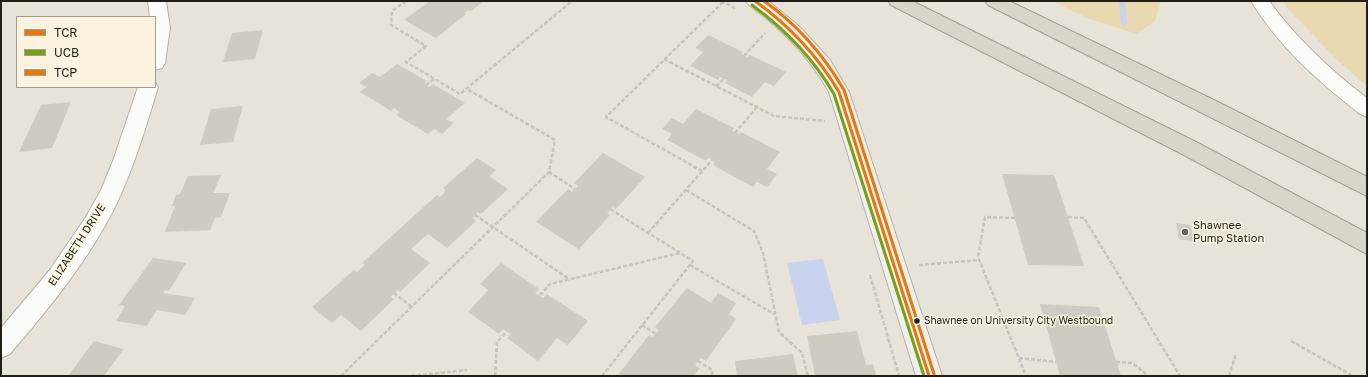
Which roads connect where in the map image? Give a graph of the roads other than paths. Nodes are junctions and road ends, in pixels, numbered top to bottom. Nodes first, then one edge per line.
1 (157, 1) edge
2 (897, 1) edge
3 (994, 1) edge
4 (1260, 1) edge
5 (747, 6) edge
6 (156, 57) edge
7 (148, 88) edge
8 (1367, 109) edge
9 (1367, 187) edge
10 (1367, 244) edge
11 (1, 346) edge
12 (929, 376) edge

1 - 6 street
2 - 10 highway
3 - 9 highway
4 - 8 street
5 - 12 main road
7 - 11 street, ELIZABETH DRIVE

